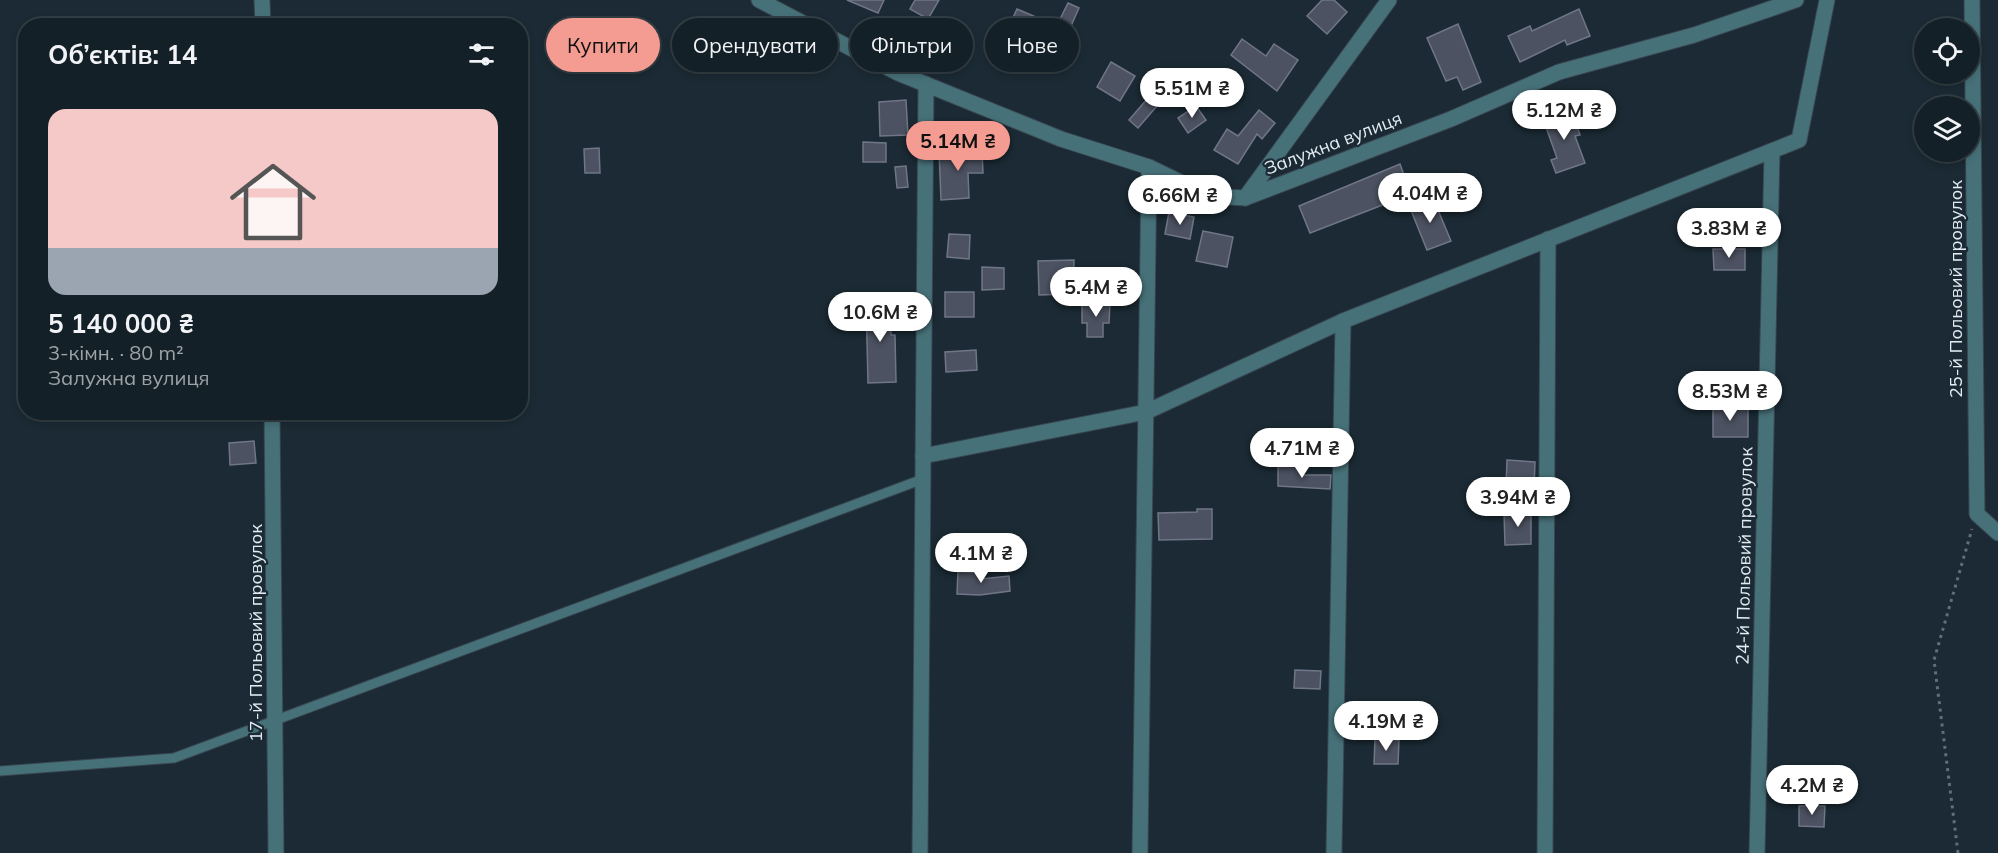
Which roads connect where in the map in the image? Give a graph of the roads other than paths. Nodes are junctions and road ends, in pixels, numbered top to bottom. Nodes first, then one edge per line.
1 (262, 0) edge
2 (759, 0) edge
3 (1389, 0) edge
4 (1796, 0) edge
5 (1827, 0) edge
6 (1972, 0) edge
7 (263, 18) edge
8 (926, 84) junction
9 (1772, 151) junction
10 (1149, 167) junction
11 (1245, 198) junction
12 (1548, 239) junction
13 (1342, 321) junction
14 (1146, 412) junction
15 (272, 420) edge
16 (923, 456) junction
17 (923, 479) junction
18 (1998, 533) edge
19 (275, 721) junction
20 (0, 771) edge
21 (276, 853) edge
22 (920, 853) edge
23 (1140, 853) edge
24 (1334, 853) edge
25 (1545, 853) edge
26 (1757, 853) edge

1 - 7 street
2 - 8 street, Залужна вулиця
3 - 11 street
4 - 11 street, Залужна вулиця
5 - 9 street
6 - 18 street, 25-й Польовий провулок
8 - 10 street, Залужна вулиця
8 - 16 street
9 - 12 street
9 - 26 street, 24-й Польовий провулок
10 - 11 street, Залужна вулиця
10 - 14 street
12 - 13 street
12 - 25 street
13 - 14 street
13 - 24 street
14 - 16 street
14 - 23 street
15 - 19 street, 17-й Польовий провулок
16 - 17 street
17 - 19 lane
17 - 22 street
19 - 20 lane
19 - 21 street, 17-й Польовий провулок

